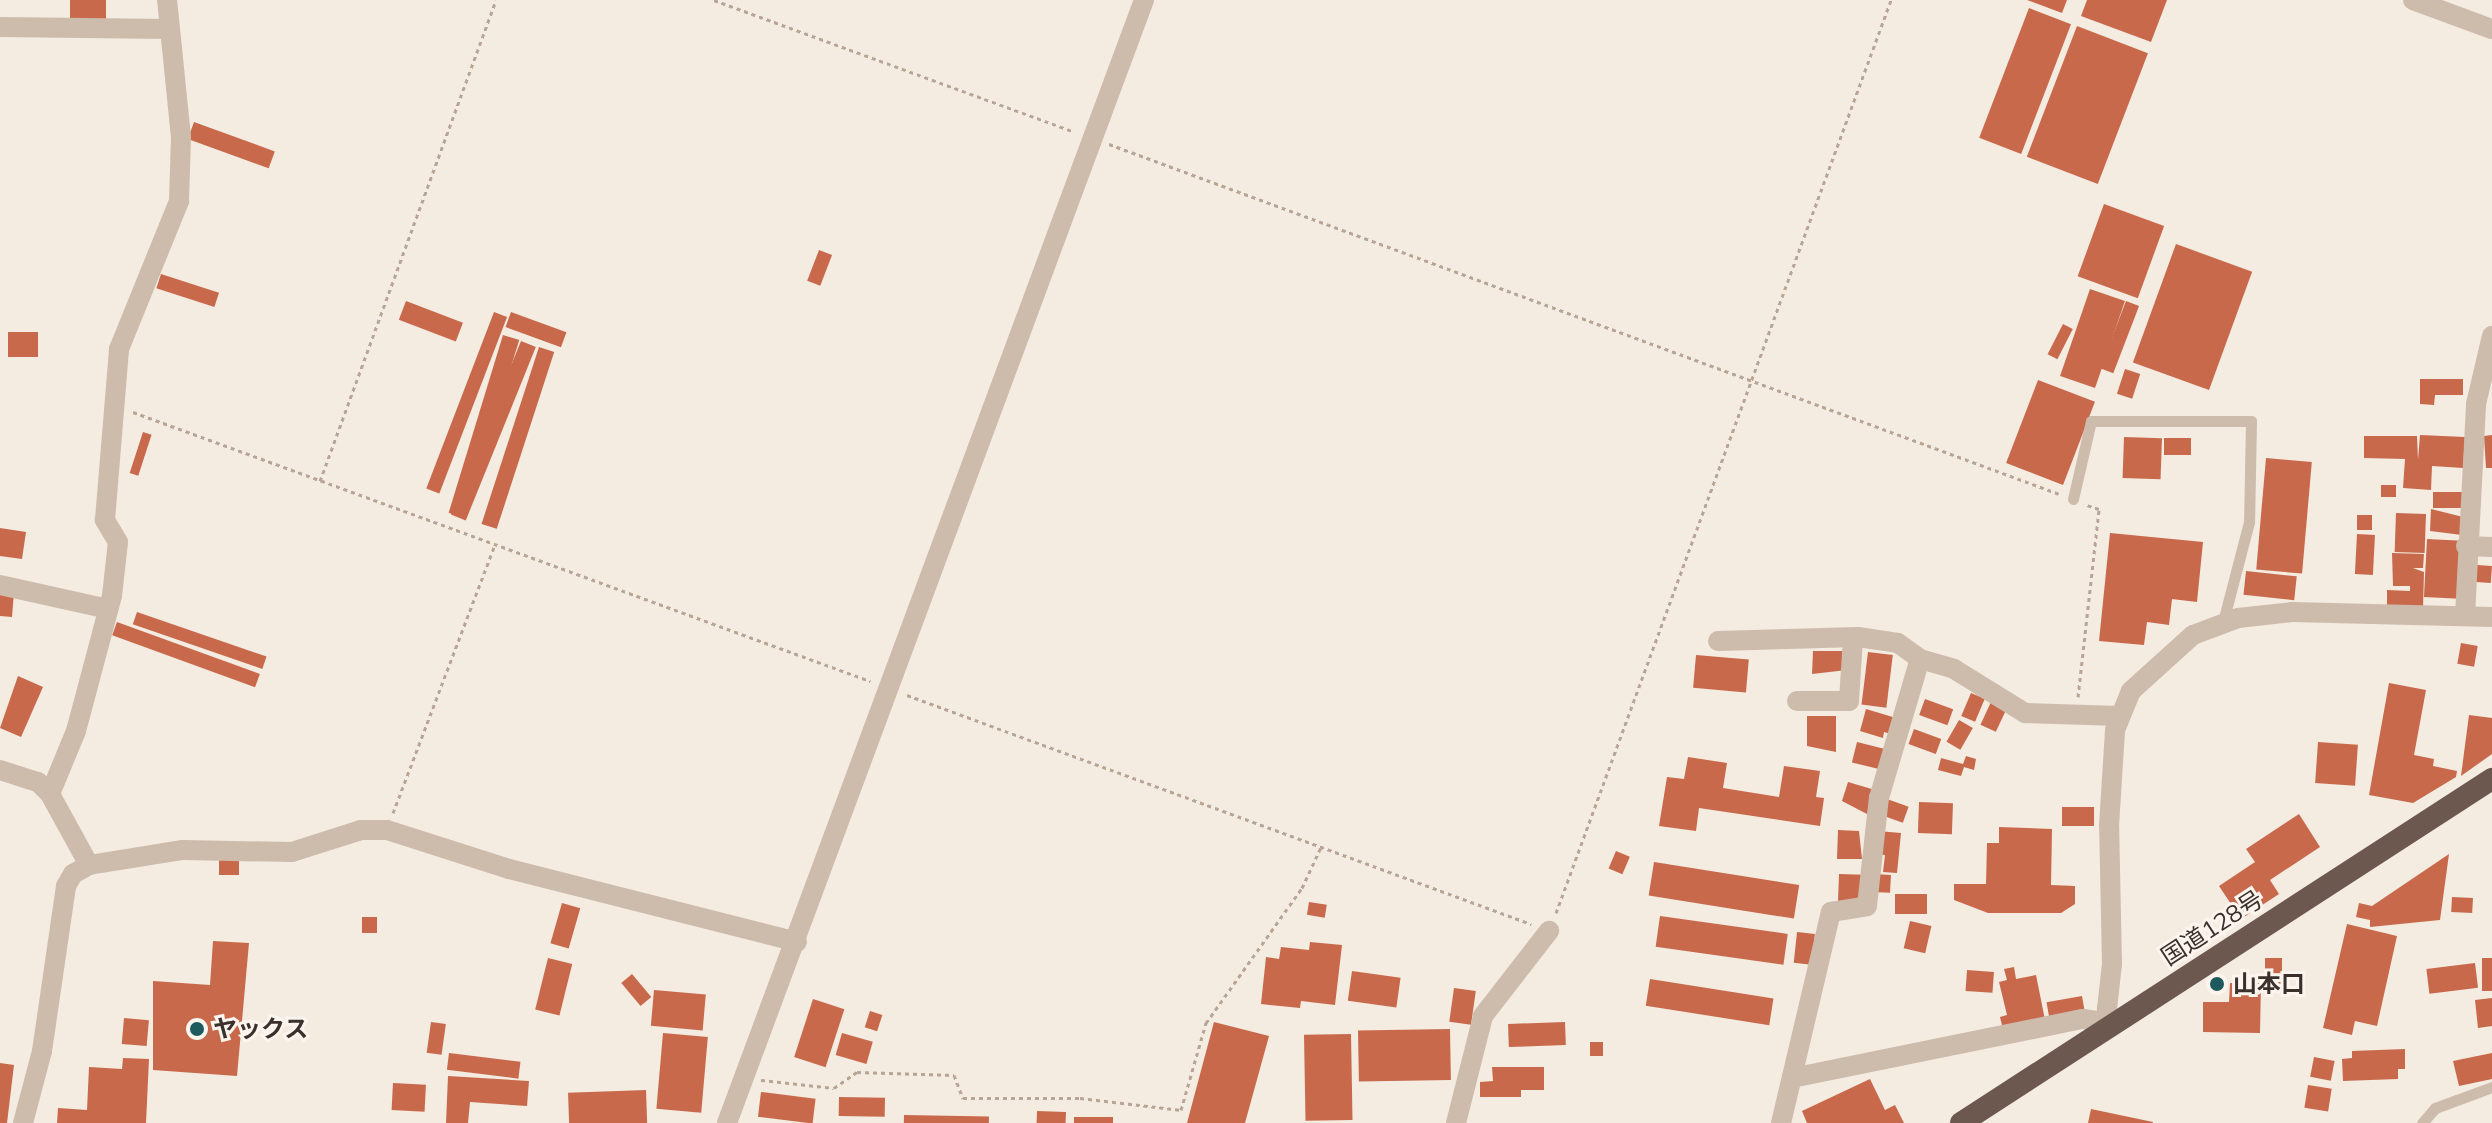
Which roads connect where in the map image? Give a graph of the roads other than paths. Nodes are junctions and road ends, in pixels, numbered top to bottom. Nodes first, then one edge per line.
1 (167, 0) edge
2 (1144, 0) edge
3 (2413, 0) edge
4 (0, 27) edge
5 (168, 29) junction
6 (2492, 29) edge
7 (2492, 336) edge
8 (2073, 499) road end
9 (2466, 546) junction
10 (2492, 547) edge
11 (0, 585) edge
12 (108, 609) junction
13 (2465, 616) junction
14 (2492, 617) edge
15 (2223, 622) junction
16 (1853, 638) junction
17 (1718, 641) dead end
18 (1920, 659) junction
19 (1797, 701) dead end
20 (2119, 716) junction
21 (0, 770) edge
22 (2492, 779) edge
23 (50, 794) junction
24 (89, 865) junction
25 (1549, 931) road end
26 (797, 942) junction
27 (2111, 1023) junction
28 (1792, 1078) junction
29 (2492, 1087) edge
30 (23, 1123) edge
31 (727, 1123) edge
32 (1456, 1123) edge
33 (1781, 1123) edge
34 (1961, 1123) edge
35 (2422, 1123) edge

1 - 5 street
2 - 26 street
3 - 6 street
4 - 5 street
5 - 12 street
7 - 9 street
8 - 15 lane
9 - 10 street
9 - 13 street
11 - 12 street
12 - 23 street
13 - 14 street
13 - 15 street
15 - 20 street
16 - 17 street
16 - 18 street
16 - 19 street
18 - 20 street
18 - 28 street
20 - 27 street
21 - 23 street
22 - 27 highway, 国道128号
23 - 24 street
24 - 26 street
24 - 30 street
25 - 32 street
26 - 31 street
27 - 28 street
27 - 34 highway, 国道128号
28 - 33 street
29 - 35 lane

